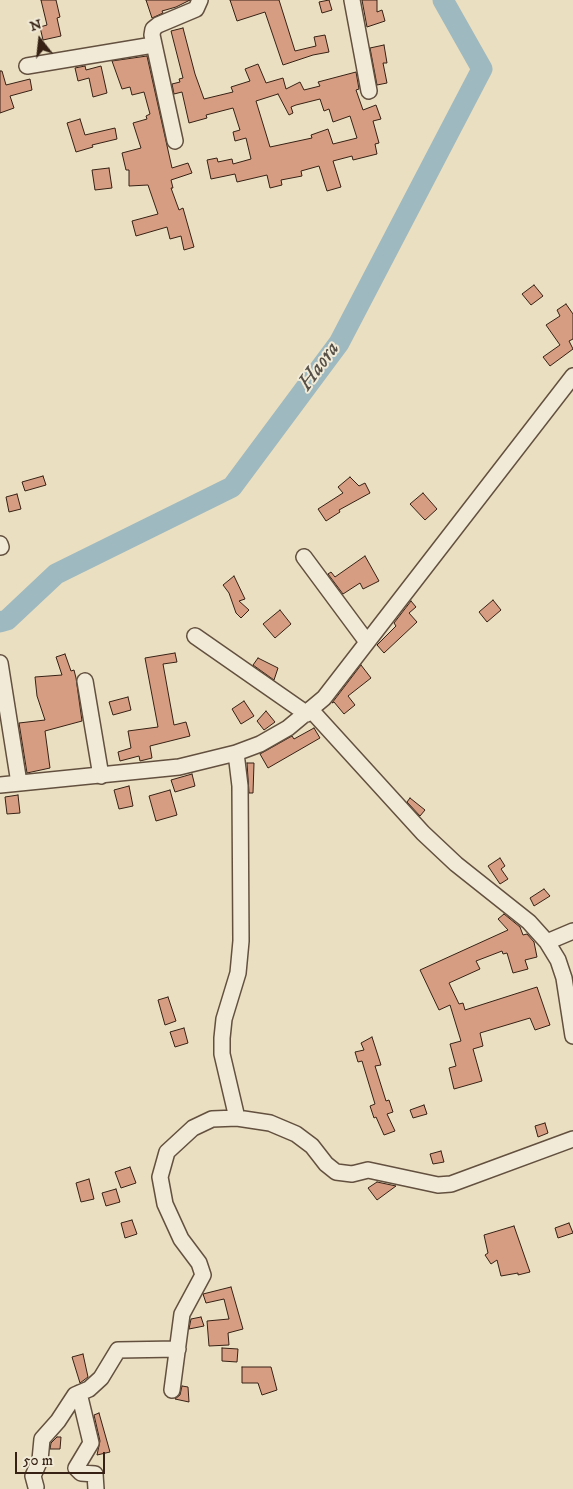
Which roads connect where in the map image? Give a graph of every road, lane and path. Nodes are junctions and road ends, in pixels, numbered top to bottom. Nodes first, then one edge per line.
1 (200, 0) edge
2 (352, 0) edge
3 (153, 46) junction
4 (27, 66) dead end
5 (369, 91) dead end
6 (175, 141) dead end
7 (573, 376) edge
8 (304, 557) dead end
9 (195, 636) dead end
10 (367, 642) junction
11 (0, 663) edge
12 (86, 681) dead end
13 (309, 712) junction
14 (236, 753) junction
15 (101, 776) junction
16 (19, 784) junction
17 (0, 785) edge
18 (573, 931) edge
19 (547, 942) junction
20 (573, 1036) edge
21 (237, 1118) junction
22 (573, 1138) edge
23 (178, 1349) junction
24 (172, 1390) dead end
25 (79, 1393) junction
26 (36, 1486) dead end
27 (96, 1489) edge

1 - 3 street
2 - 5 street
3 - 4 street
3 - 6 street
7 - 10 street
8 - 10 street
9 - 13 street
10 - 13 street
11 - 16 street
12 - 15 street
13 - 14 street
13 - 19 street
14 - 15 street
14 - 21 street
15 - 16 street
16 - 17 street
18 - 19 street
19 - 20 street
21 - 22 street
21 - 23 street
23 - 24 street
23 - 25 street
25 - 26 street
25 - 27 street

